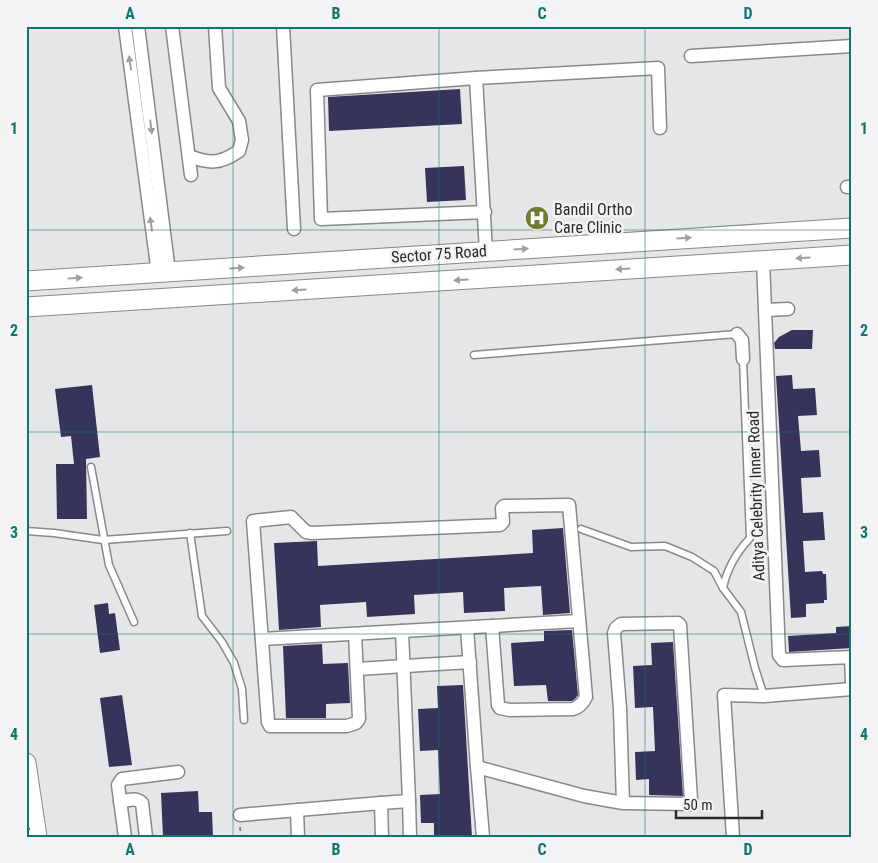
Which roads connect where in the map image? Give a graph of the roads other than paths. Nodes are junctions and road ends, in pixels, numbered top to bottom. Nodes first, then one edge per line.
1 (124, 26) edge
2 (138, 26) edge
3 (172, 26) edge
4 (215, 26) edge
5 (283, 26) edge
6 (852, 46) edge
7 (691, 56) dead end
8 (476, 78) junction
9 (660, 128) dead end
10 (189, 156) junction
11 (191, 175) dead end
12 (484, 212) junction
13 (294, 228) dead end
14 (852, 228) edge
15 (486, 251) junction
16 (852, 255) edge
17 (764, 260) junction
18 (163, 272) junction
19 (26, 281) edge
20 (26, 308) edge
21 (788, 309) dead end
22 (766, 310) junction
23 (737, 334) joint
24 (474, 355) dead end
25 (744, 359) joint
26 (91, 467) dead end
27 (581, 529) dead end
28 (26, 531) edge
29 (227, 531) dead end
30 (190, 533) junction
31 (103, 540) junction
32 (724, 588) junction
33 (580, 621) junction
34 (134, 622) dead end
35 (492, 626) junction
36 (467, 628) junction
37 (402, 631) junction
38 (355, 634) junction
39 (262, 639) junction
40 (852, 657) edge
41 (470, 662) junction
42 (403, 666) junction
43 (357, 670) junction
44 (852, 683) edge
45 (852, 688) edge
46 (764, 696) junction
47 (244, 720) dead end
48 (26, 763) edge
49 (477, 766) junction
50 (178, 772) dead end
51 (28, 784) edge
52 (408, 801) junction
53 (120, 802) junction
54 (623, 803) junction
55 (29, 804) edge
56 (381, 804) junction
57 (297, 810) junction
58 (240, 815) dead end
59 (37, 837) edge
60 (125, 837) edge
61 (146, 837) edge
62 (298, 837) edge
63 (382, 837) edge
64 (410, 837) edge
65 (483, 837) edge
66 (733, 837) edge

18 -> 1 street
2 -> 18 street
3 - 10 street
4 - 10 street
5 - 13 street
6 - 7 street
8 - 9 street
8 - 12 street
8 - 12 street
10 - 11 street
12 - 15 street
15 -> 14 street, Sector 75 Road
18 -> 15 street, Sector 75 Road
16 -> 17 street, Sector 75 Road
17 -> 20 street, Sector 75 Road
17 - 22 street, Aditya Celebrity Inner Road
19 -> 18 street, Sector 75 Road
21 - 22 street
22 - 40 street, Aditya Celebrity Inner Road
23 - 24 lane
23 - 25 street
25 - 32 lane
26 - 31 lane
27 - 32 lane
28 - 31 lane
29 - 30 lane
30 - 31 lane
30 - 47 lane
31 - 34 lane
32 - 46 lane
33 - 35 street
33 - 35 street
33 - 39 street
35 - 36 street
36 - 37 street
36 - 41 street
37 - 38 street
37 - 42 street
38 - 39 street
38 - 43 street
39 - 43 street
40 - 44 street
41 - 42 street
41 - 49 street
42 - 43 street
42 - 52 street
45 - 46 street
46 - 66 street
48 - 51 street
49 - 54 street
49 - 65 street
50 - 53 street
51 - 55 street
52 - 56 street
52 - 64 street
53 - 60 street
53 - 61 street
54 - 54 street
55 - 59 street
56 - 57 street
56 - 63 street
57 - 58 street
57 - 62 street

